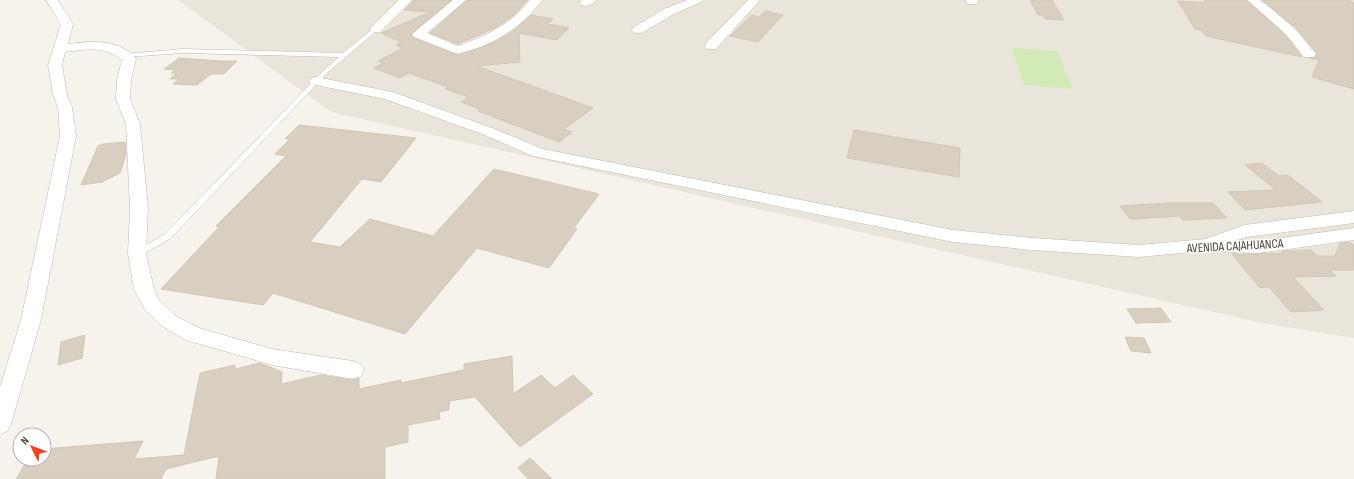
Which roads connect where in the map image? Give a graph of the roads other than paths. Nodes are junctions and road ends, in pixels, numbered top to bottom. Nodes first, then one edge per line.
1 (52, 0) edge
2 (406, 0) edge
3 (460, 0) edge
4 (536, 0) edge
5 (697, 0) edge
6 (754, 0) edge
7 (1253, 0) edge
8 (376, 29) joint
9 (638, 30) dead end
10 (710, 46) dead end
11 (60, 49) junction
12 (1309, 54) dead end
13 (125, 55) junction
14 (346, 55) junction
15 (316, 81) junction
16 (1354, 217) edge
17 (1354, 234) edge
18 (1203, 245) junction
19 (137, 254) junction
20 (353, 370) dead end
21 (0, 424) edge

1 - 11 street
2 - 8 street
3 - 4 street
5 - 9 street
6 - 10 street
7 - 12 street
8 - 14 lane
11 - 13 street
11 - 21 street
13 - 14 lane
13 - 19 street
14 - 15 lane
15 - 18 street, AVENIDA CAJAHUANCA
15 - 19 lane
16 - 18 street
17 - 18 street, AVENIDA CAJAHUANCA
19 - 20 street

